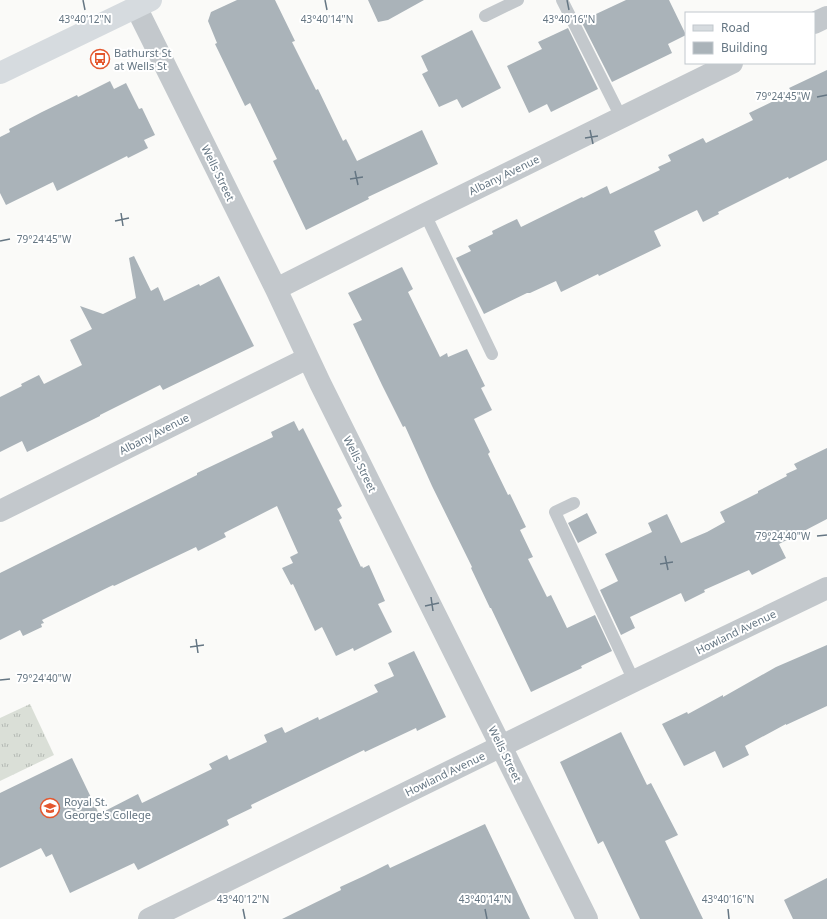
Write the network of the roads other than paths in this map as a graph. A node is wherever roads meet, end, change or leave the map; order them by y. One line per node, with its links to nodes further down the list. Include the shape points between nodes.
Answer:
1 (518, 0): 4 (lane)
2 (562, 0): 9 (lane)
3 (144, 4): 8 (main road); 11 (street, Wells Street)
4 (485, 16)
5 (827, 17): 6 (street)
6 (815, 23)
7 (730, 64): 9 (street, Albany Avenue)
8 (0, 73)
9 (621, 117): 10 (street, Albany Avenue)
10 (424, 214): 11 (street, Albany Avenue); 12 (lane)
11 (276, 289): 13 (street, Wells Street)
12 (492, 354)
13 (308, 358): 15 (street, Albany Avenue); 18 (street, Wells Street)
14 (574, 503): 17 (lane, via 555,512)
15 (0, 511)
16 (827, 588): 17 (street, Howland Avenue)
17 (634, 681): 18 (street, Howland Avenue)
18 (501, 746): 19 (street, Howland Avenue); 20 (street, Wells Street)
19 (149, 919)
20 (587, 919)

